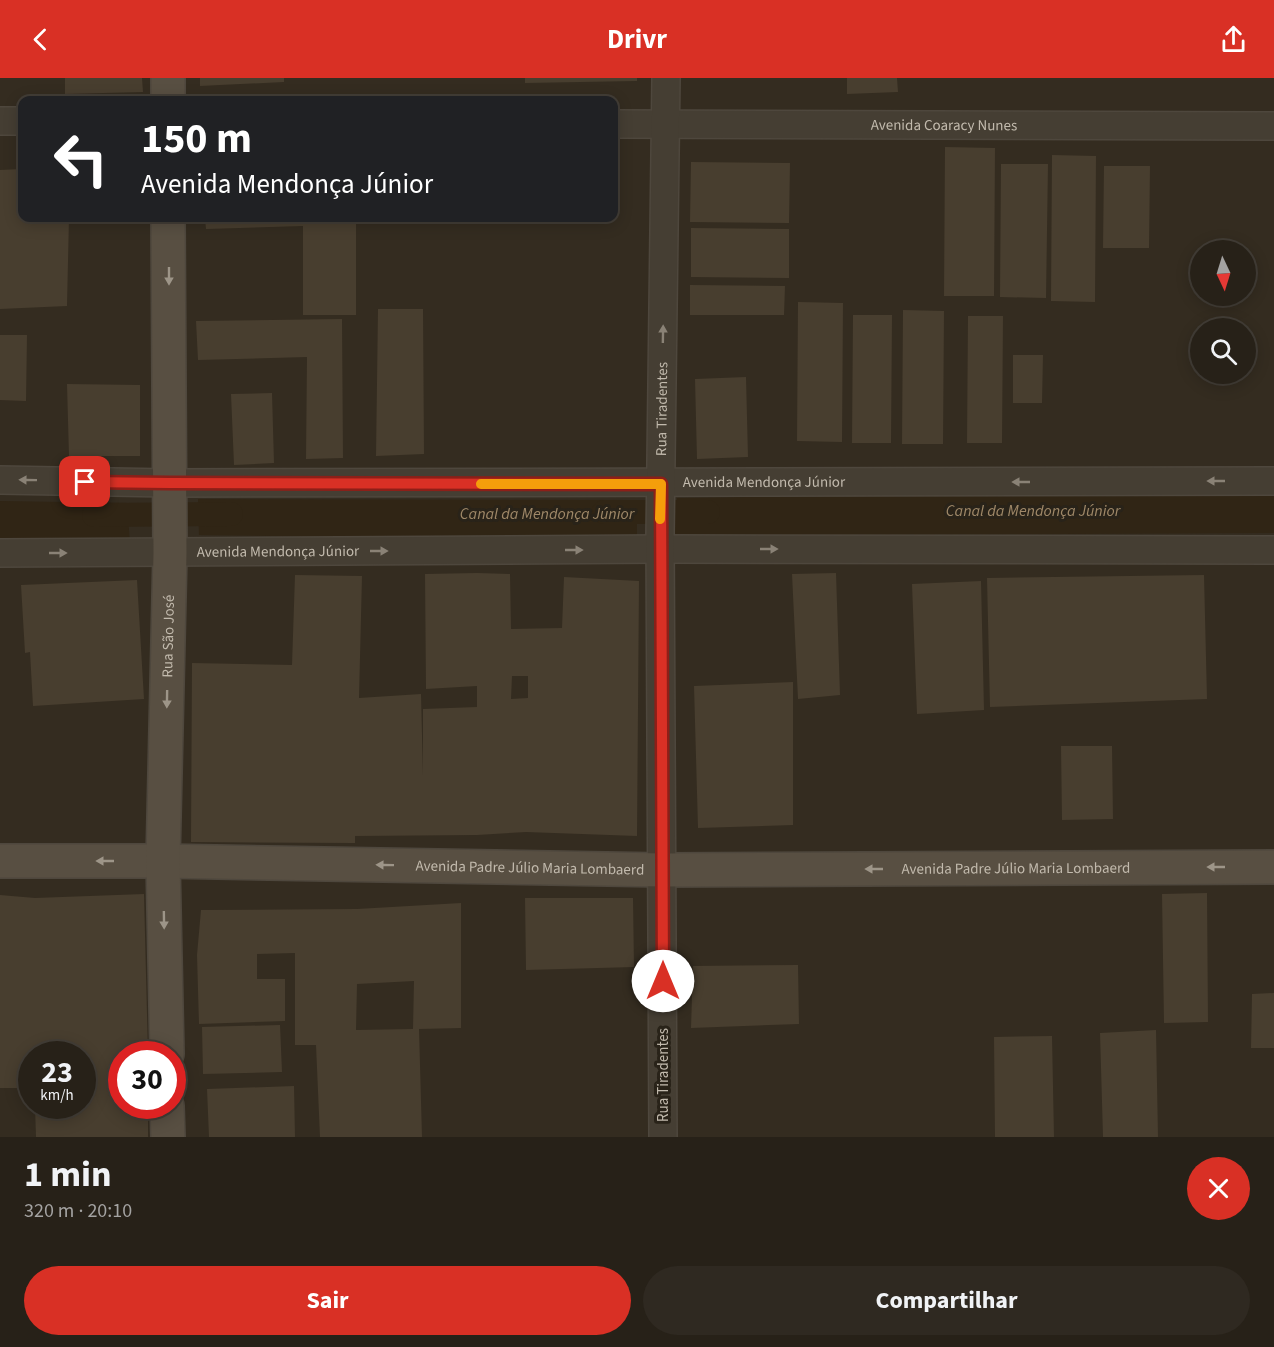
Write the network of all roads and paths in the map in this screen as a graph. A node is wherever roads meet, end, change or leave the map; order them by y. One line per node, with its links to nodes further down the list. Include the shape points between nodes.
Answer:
1 (168, 78): 3 (main road)
2 (666, 78): 7 (street, Rua Tiradentes)
3 (168, 96)
4 (0, 121): 5 (street)
5 (18, 121)
6 (618, 124): 7 (street, Avenida Coaracy Nunes)
7 (665, 124): 8 (street, Avenida Coaracy Nunes); 12 (street, Rua Tiradentes, one-way to 7)
8 (1274, 126)
9 (168, 222): 13 (main road, Rua São José, one-way to 13)
10 (0, 480): 13 (street, Avenida Mendonça Júnior, one-way to 10)
11 (1274, 481): 12 (street, Avenida Mendonça Júnior, one-way to 12)
12 (661, 491): 13 (street, Avenida Mendonça Júnior); 14 (street, Rua Tiradentes)
13 (169, 493): 15 (main road, Rua São José)
14 (660, 543): 15 (street, Avenida Mendonça Júnior, one-way to 14); 16 (street, Avenida Mendonça Júnior, one-way to 16); 21 (street, Rua Tiradentes)
15 (170, 544): 17 (street, Avenida Mendonça Júnior, one-way to 15); 19 (main road, Rua São José, one-way to 19)
16 (1274, 550)
17 (0, 553)
18 (0, 861): 19 (main road, Avenida Padre Júlio Maria Lombaerd, one-way to 18)
19 (163, 861): 21 (main road, Avenida Padre Júlio Maria Lombaerd, one-way to 19); 22 (main road, Rua São José, one-way to 22)
20 (1274, 867): 21 (main road, Avenida Padre Júlio Maria Lombaerd, one-way to 21)
21 (663, 870): 25 (street, Rua Tiradentes)
22 (166, 1041)
23 (167, 1119): 24 (main road)
24 (168, 1137)
25 (663, 1137)

